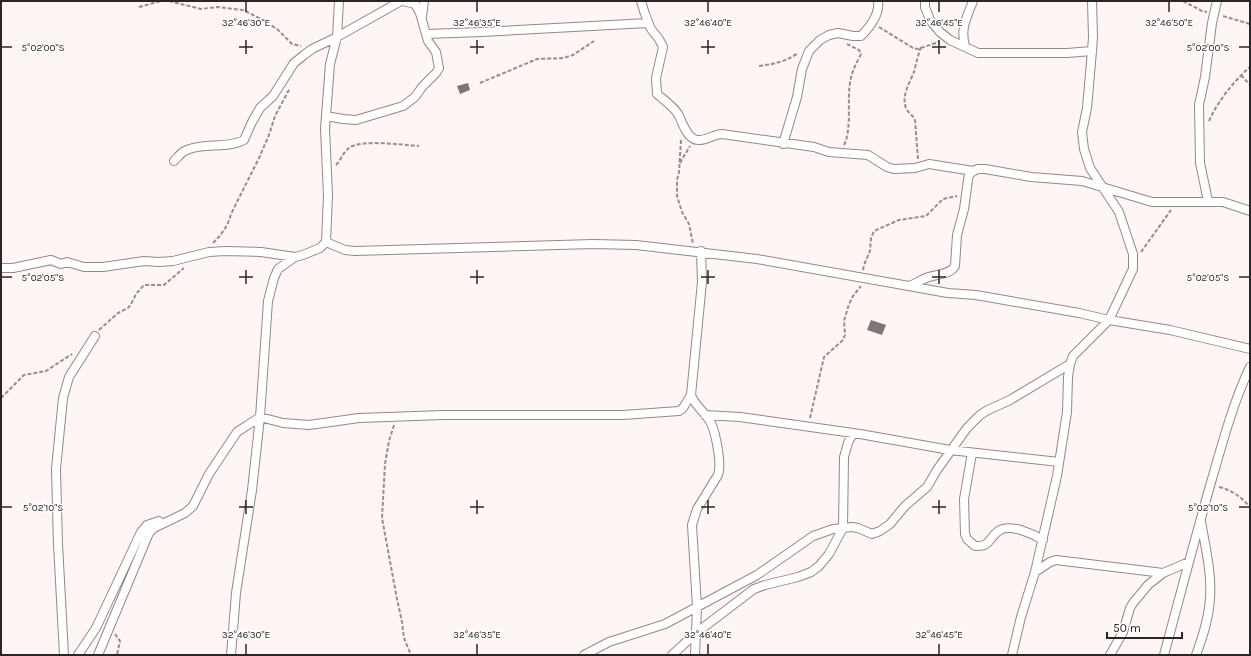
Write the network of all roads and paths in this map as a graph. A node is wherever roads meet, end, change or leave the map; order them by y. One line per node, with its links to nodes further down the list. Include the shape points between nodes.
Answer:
1 (161, 1): 13 (path)
2 (169, 1): 26 (path, via 201,8 243,10 277,29 292,44)
3 (339, 1): 21 (street)
4 (402, 1): 15 (street, via 415,4); 21 (street)
5 (424, 1): 15 (street)
6 (641, 1): 17 (street)
7 (878, 1): 16 (street, via 879,9)
8 (925, 1): 22 (street, via 930,20)
9 (973, 1): 24 (street, via 964,24)
10 (1092, 1): 28 (street)
11 (1183, 1): 14 (path)
12 (1217, 1): 14 (street)
13 (139, 6)
14 (1214, 14): 18 (path); 49 (street, via 1199,105 1200,163)
15 (422, 21): 19 (street)
16 (872, 22): 20 (street, via 861,36 838,33); 25 (path, via 906,45 913,48)
17 (648, 23): 19 (street); 37 (street, via 663,47 657,73 657,92 677,112)
18 (1250, 24)
19 (426, 34): 35 (street, via 436,52 439,68 409,103 356,120)
20 (828, 35): 39 (street, via 814,45 807,57); 41 (path, via 860,52 852,72 846,141)
21 (337, 37): 26 (street); 35 (street, via 330,64)
22 (950, 40): 24 (street); 25 (path)
23 (594, 41): 32 (path, via 573,55 537,59)
24 (965, 46): 28 (street, via 978,53)
25 (921, 47): 44 (path, via 908,83 905,100 906,109 915,120)
26 (312, 49): 42 (street, via 294,63 273,96 260,108 244,140 187,150)
27 (801, 51): 29 (path, via 779,63)
28 (1092, 51): 47 (street, via 1087,108 1082,132 1090,168)
29 (759, 66)
30 (1250, 67): 31 (path)
31 (1241, 75): 34 (path); 36 (path, via 1215,107)
32 (480, 83)
33 (291, 84): 54 (path, via 229,223 220,237)
34 (1250, 85)
35 (326, 116): 46 (street)
36 (1209, 122)
37 (682, 124): 38 (street); 43 (path)
38 (697, 140): 39 (street, via 722,134); 43 (path)
39 (783, 144): 41 (street)
40 (419, 146): 46 (path, via 356,144 346,150)
41 (840, 152): 44 (street, via 868,155 894,170)
42 (174, 161)
43 (680, 165): 53 (path, via 677,196 682,212 690,224)
44 (919, 167): 45 (street, via 929,164)
45 (973, 171): 47 (street, via 984,170 1082,181); 48 (street, via 969,175)
46 (327, 172): 52 (street)
47 (1105, 188): 50 (street, via 1152,202); 56 (street, via 1119,212)
48 (966, 196): 59 (path, via 948,197 926,216 899,220 874,231 864,265); 60 (street, via 957,235 955,266 948,272 927,277)
49 (1208, 201): 50 (street); 51 (street, via 1231,204)
50 (1177, 202): 56 (path)
51 (1250, 211)
52 (326, 242): 53 (street, via 345,250 355,251 636,244); 55 (street, via 320,248)
53 (697, 251): 59 (street); 67 (street, via 702,282)
54 (201, 255): 55 (street, via 225,251 261,252); 58 (street, via 173,261 144,261 102,267 84,267 69,262 62,264 51,260)
55 (294, 257): 71 (street, via 278,269 268,301)
56 (1134, 263): 61 (street)
57 (187, 266): 62 (path, via 164,285 144,285 128,308 118,313)
58 (1, 268)
59 (864, 278): 60 (street); 72 (path, via 849,304 844,321 843,340 824,357)
60 (909, 286): 61 (street, via 1032,304)
61 (1109, 320): 63 (street, via 1170,330); 65 (street, via 1073,356)
62 (95, 336): 89 (street, via 66,385 62,405 56,469)
63 (1250, 349)
64 (74, 353): 68 (path, via 46,371 24,375)
65 (1070, 364): 74 (street, via 980,415); 76 (street)
66 (1250, 367): 77 (street, via 1229,420)
67 (691, 395): 69 (street); 70 (street, via 684,408 676,412 623,415)
68 (1, 398)
69 (705, 415): 72 (street); 86 (street, via 713,429 720,470 697,509 692,525)
70 (397, 416): 71 (street, via 309,425 283,423); 95 (path, via 385,464 382,513 404,638)
71 (260, 417): 79 (street, via 236,432 209,474 193,506); 94 (street, via 236,593)
72 (808, 426): 73 (street)
73 (853, 433): 74 (street); 81 (street, via 844,457)
74 (950, 450): 75 (street); 81 (street, via 927,487 905,506 890,524 874,534 858,528)
75 (972, 453): 76 (street); 82 (street, via 964,500 967,539 975,546 984,546 999,531 1011,528)
76 (1060, 462): 82 (street)
77 (1210, 485): 78 (path, via 1240,496); 80 (street)
78 (1250, 507)
79 (178, 516): 87 (street, via 149,533); 90 (street, via 147,525 141,532 96,628)
80 (1201, 518): 83 (street); 102 (street, via 1209,569 1210,597 1207,620)
81 (843, 528): 86 (street, via 813,536 758,575); 88 (street, via 829,554 816,569 754,590)
82 (1043, 540): 84 (street)
83 (1189, 562): 85 (street); 101 (street)
84 (1035, 572): 85 (street, via 1056,560); 99 (street)
85 (1163, 573): 100 (street, via 1148,585 1133,603 1123,632)
86 (697, 607): 88 (street); 96 (street, via 665,624 608,642)
87 (109, 630): 91 (street); 92 (street); 93 (path, via 120,640)
88 (696, 633): 97 (street); 98 (street)
89 (64, 655)
90 (78, 655)
91 (95, 655)
92 (98, 655)
93 (117, 655)
94 (231, 655)
95 (411, 655)
96 (584, 655)
97 (672, 655)
98 (695, 655)
99 (1012, 655)
100 (1110, 655)
101 (1164, 655)
102 (1196, 655)

